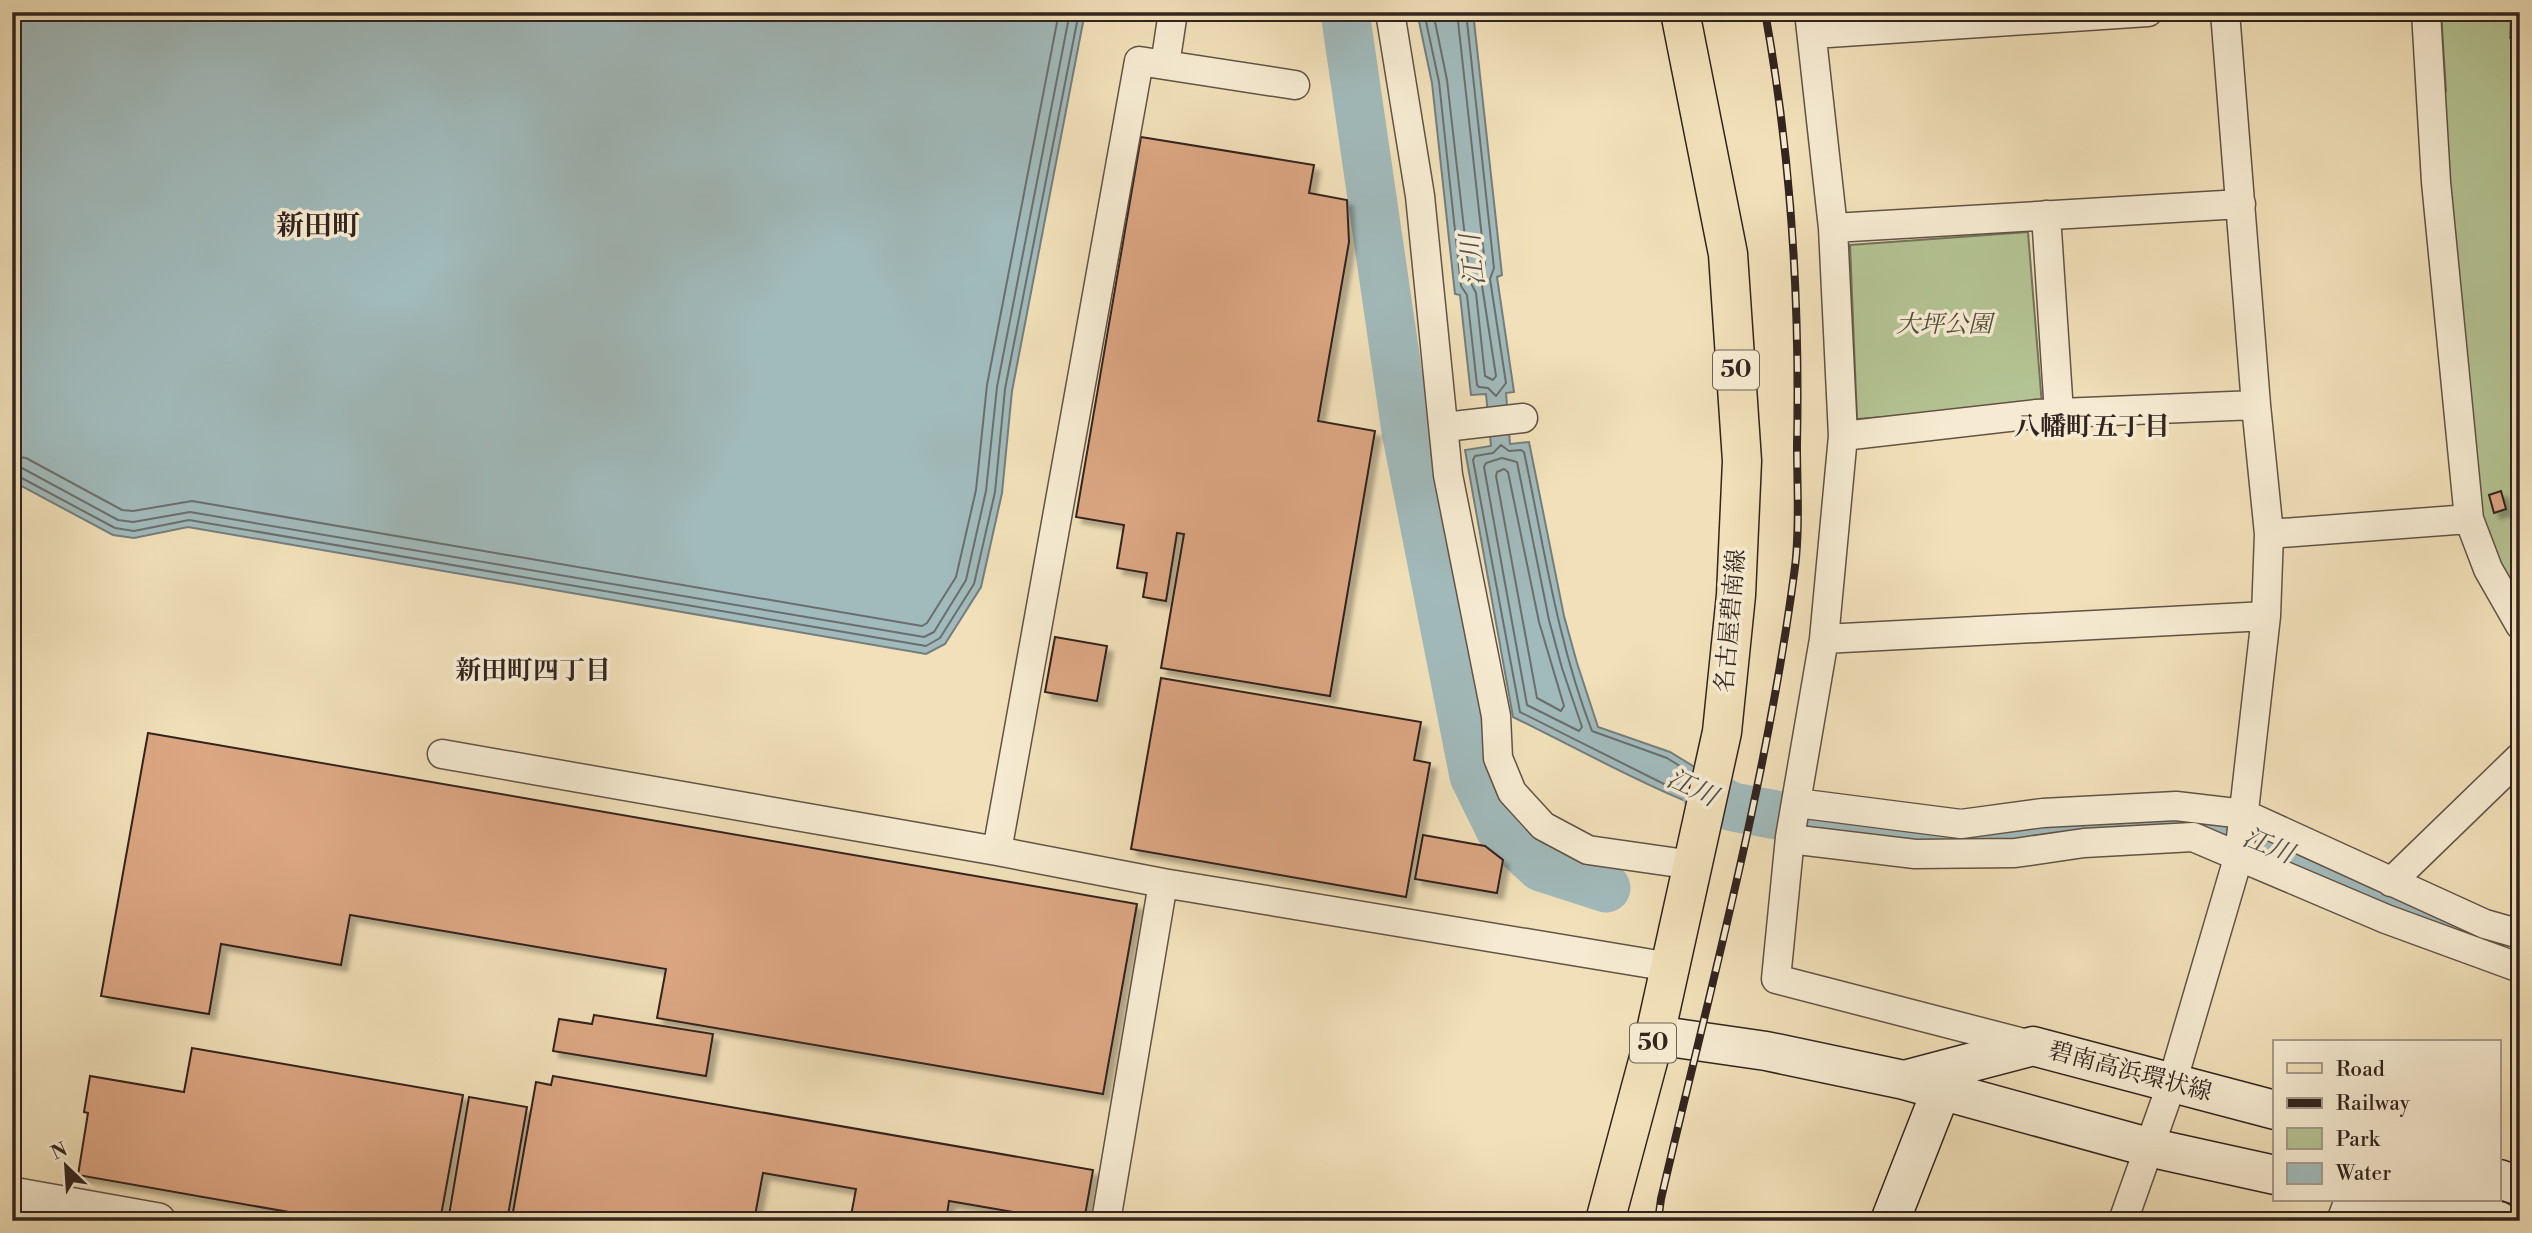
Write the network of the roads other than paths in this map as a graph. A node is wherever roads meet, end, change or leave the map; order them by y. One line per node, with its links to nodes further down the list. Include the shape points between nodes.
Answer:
1 (1173, 12): 8 (street)
2 (1390, 12): 16 (street, via 1420,196)
3 (1680, 12): 30 (main road, 名古屋碧南線 / 50, via 1728,254 1742,461 1736,595 1722,732)
4 (2148, 12): 7 (street)
5 (2225, 12): 10 (street)
6 (2426, 12): 18 (street, via 2436,182)
7 (1811, 23): 12 (street)
8 (1165, 65): 9 (street); 28 (street, via 1139,61)
9 (1295, 85)
10 (2241, 204): 11 (street); 13 (street)
11 (2046, 215): 12 (street); 14 (street)
12 (1832, 228): 17 (street)
13 (2256, 405): 14 (street); 19 (street)
14 (2059, 413): 17 (street)
15 (1523, 418): 16 (street)
16 (1446, 426): 30 (street, via 1448,475 1496,716 1498,758 1512,792 1543,826 1588,850)
17 (1843, 436): 22 (street)
18 (2469, 519): 19 (street); 21 (street, via 2488,569)
19 (2269, 534): 20 (street)
20 (2266, 616): 22 (street); 26 (street)
21 (2520, 625)
22 (1824, 639): 25 (street)
23 (442, 754): 28 (street)
24 (2520, 757): 31 (street)
25 (1796, 804): 26 (street, via 1961,824 2043,813 2176,806); 27 (street)
26 (2244, 815): 29 (street); 31 (street)
27 (1790, 838): 29 (street, via 1928,854 2015,853 2193,837); 37 (street, via 1776,979)
28 (997, 851): 32 (street)
29 (2239, 856): 35 (street, via 2386,919); 39 (street)
30 (1693, 864): 34 (main road, 名古屋碧南線 / 50)
31 (2391, 882): 33 (street, via 2484,924)
32 (1163, 883): 34 (street); 50 (street)
33 (2520, 934)
34 (1670, 967): 36 (main road, 名古屋碧南線 / 50)
35 (2520, 968)
36 (1655, 1035): 38 (main road, 碧南高浜環状線, via 1766,1051); 51 (main road, 名古屋碧南線 / 50)
37 (2033, 1046): 38 (main road, 碧南高浜環状線); 39 (main road, 碧南高浜環状線)
38 (1904, 1080): 40 (main road, 碧南高浜環状線)
39 (2172, 1083): 41 (main road, 碧南高浜環状線); 42 (street)
40 (1941, 1091): 42 (main road, 碧南高浜環状線); 52 (main road)
41 (2273, 1110)
42 (2148, 1147): 43 (main road, 碧南高浜環状線); 53 (street)
43 (2273, 1175)
44 (2500, 1179): 45 (main road)
45 (2520, 1186)
46 (12, 1195): 49 (street)
47 (2348, 1202): 54 (street)
48 (2385, 1202): 55 (main road)
49 (159, 1221)
50 (1106, 1221)
51 (1605, 1221)
52 (1890, 1221)
53 (2123, 1221)
54 (2341, 1221)
55 (2498, 1221)

